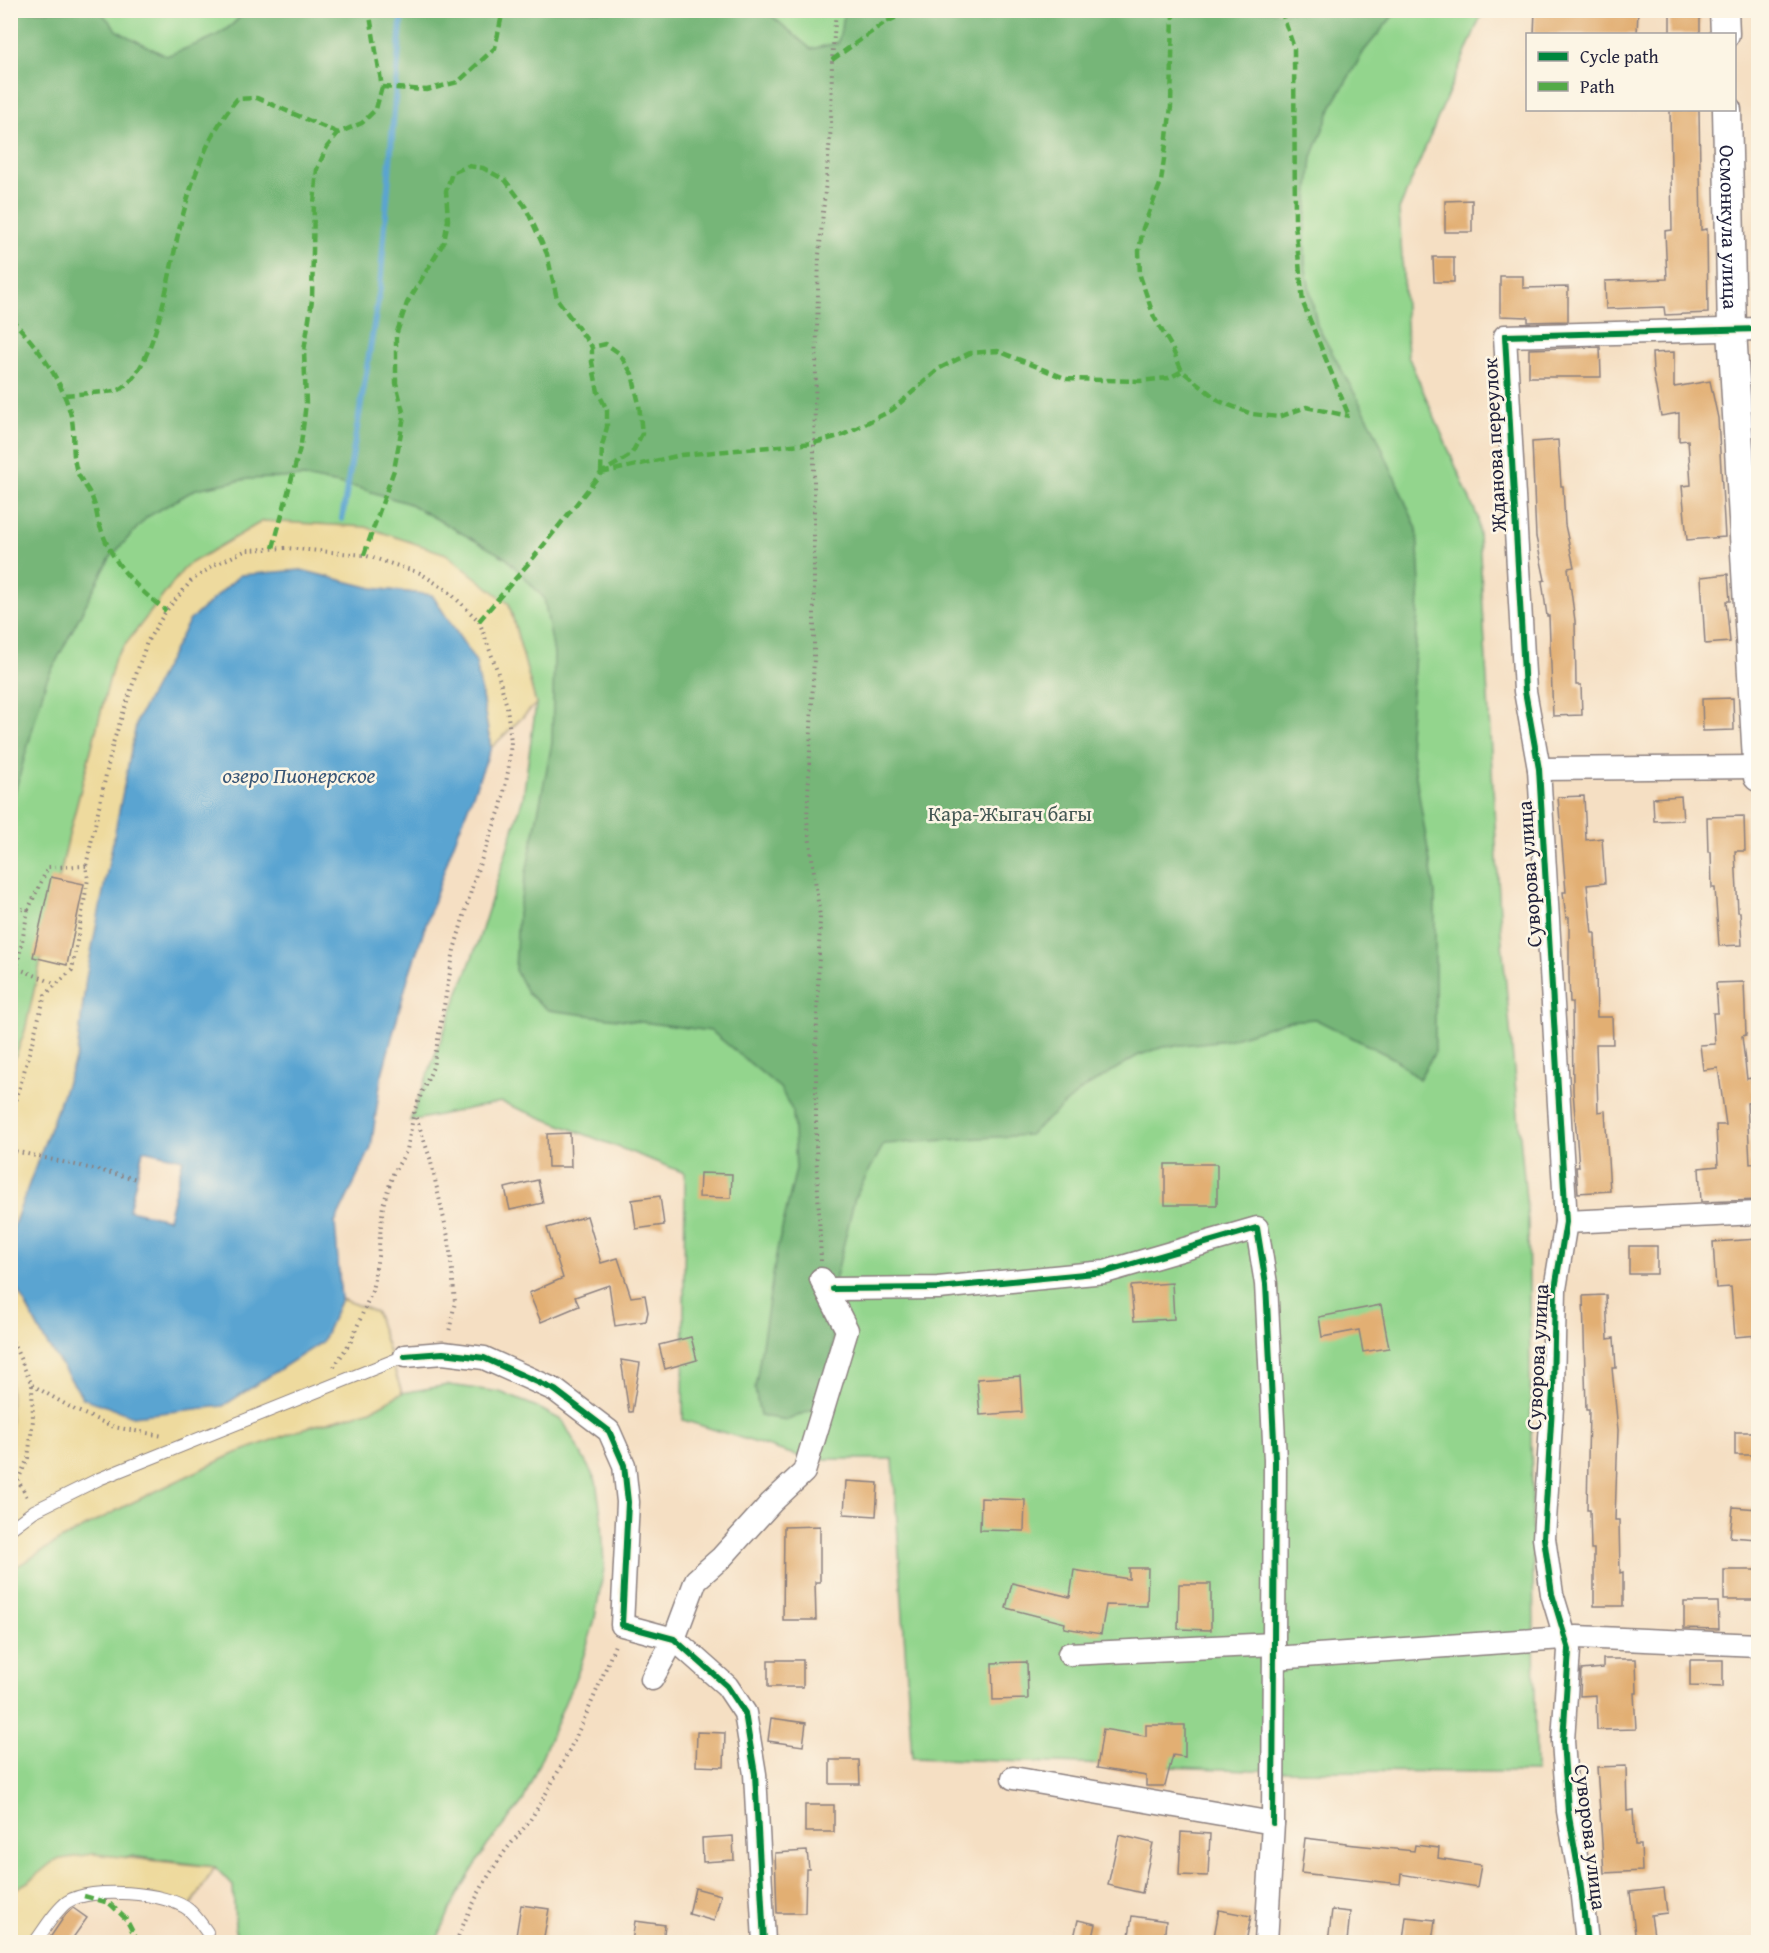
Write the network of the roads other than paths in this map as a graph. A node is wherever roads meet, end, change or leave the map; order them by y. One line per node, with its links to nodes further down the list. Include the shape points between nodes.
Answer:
1 (1724, 10): 2 (street)
2 (1725, 33)
3 (1726, 111): 4 (street, Осмонкула улица)
4 (1745, 329): 5 (street, Осмонкула улица); 6 (street, Жданова переулок, via 1504,336 1525,691)
5 (1758, 767): 6 (street); 7 (street, Осмонкула улица)
6 (1539, 769): 9 (street, Суворова улица)
7 (1758, 777)
8 (1758, 1213): 9 (street)
9 (1566, 1222): 12 (street, Суворова улица, via 1555,1289 1544,1538 1552,1594)
10 (405, 1356): 11 (lane, via 99,1479 34,1511); 13 (street, via 443,1353 484,1358 555,1390 609,1431 624,1465 628,1502 622,1625)
11 (10, 1529)
12 (1566, 1638): 14 (street); 15 (street); 24 (street, Суворова улица, via 1569,1650 1563,1741 1568,1811)
13 (674, 1639): 15 (street, via 696,1580 804,1472 847,1330 827,1284 939,1288 1105,1272 1257,1228 1266,1284 1275,1460); 17 (street); 22 (street, via 727,1686 745,1713 755,1774)
14 (1758, 1645)
15 (1274, 1651): 16 (street); 19 (street)
16 (1069, 1654)
17 (652, 1679)
18 (1013, 1778): 19 (street)
19 (1274, 1822): 23 (street)
20 (207, 1932): 21 (lane, via 189,1910 153,1896 120,1892 68,1901)
21 (35, 1942)
22 (764, 1942)
23 (1266, 1942)
24 (1587, 1942)

